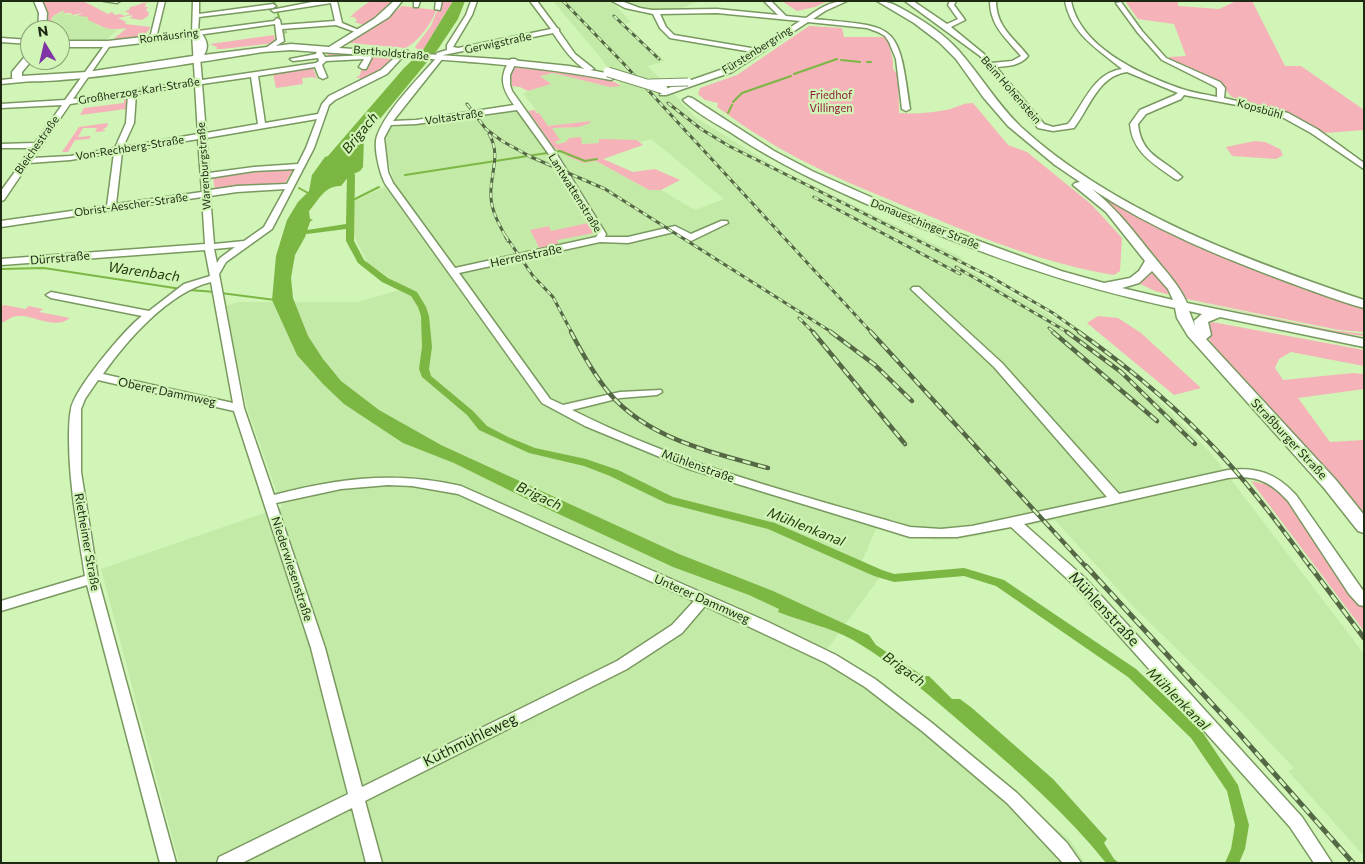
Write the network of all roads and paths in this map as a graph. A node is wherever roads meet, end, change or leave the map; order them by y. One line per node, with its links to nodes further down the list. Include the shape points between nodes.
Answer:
1 (38, 1): 28 (main road)
2 (118, 1): 18 (street)
3 (162, 1): 35 (street)
4 (196, 1): 24 (street, Warenburgstraße)
5 (237, 1): 22 (street)
6 (332, 1): 19 (street); 29 (street)
7 (398, 1): 33 (main road, via 373,23)
8 (474, 1): 43 (street, via 450,45 450,49)
9 (533, 1): 32 (street)
10 (615, 1): 23 (street, via 635,9)
11 (767, 1): 25 (street)
12 (844, 1): 27 (street, Fürstenbergring)
13 (881, 1): 85 (main road, via 937,35)
14 (908, 1): 30 (street, Beim Hohenstein)
15 (953, 1): 30 (street, via 951,5 962,20)
16 (993, 1): 52 (street, via 993,15 998,26 1025,56 1022,60)
17 (1068, 1): 57 (street, via 1072,21)
18 (108, 2)
19 (302, 3): 21 (street); 26 (street)
20 (1119, 3): 76 (street, via 1164,59 1217,84 1222,88)
21 (273, 6): 22 (street); 31 (street)
22 (238, 10): 24 (street)
23 (656, 12): 25 (street, via 716,11); 44 (street, via 663,28 672,37)
24 (195, 16): 34 (street, Warenburgstraße)
25 (782, 18): 27 (street)
26 (305, 19): 29 (street, Romäusring, via 311,26); 31 (street, Romäusring)
27 (807, 19): 44 (street, Fürstenbergring); 81 (street, via 865,26 888,35 896,46)
28 (42, 20)
29 (338, 23): 33 (street)
30 (946, 26): 52 (street, Beim Hohenstein)
31 (281, 27): 34 (street, Romäusring, via 211,30); 40 (street)
32 (557, 30): 43 (street, Gerwigstraße); 51 (street)
33 (355, 31): 46 (main road)
34 (195, 34): 35 (main road, Romäusring); 42 (main road); 49 (street, Warenburgstraße)
35 (153, 38): 39 (main road, Romäusring)
36 (1, 40): 37 (street)
37 (20, 41)
38 (70, 44): 39 (main road, Romäusring)
39 (108, 44): 59 (street, Bleichestraße)
40 (279, 44): 41 (street); 45 (main road, Bertholdstraße); 46 (main road, Bertholdstraße)
41 (269, 48): 45 (main road, Bertholdstraße); 46 (main road, Bertholdstraße)
42 (208, 49): 45 (main road, Bertholdstraße); 49 (main road)
43 (460, 50): 48 (street, Gerwigstraße)
44 (758, 51): 67 (street, Fürstenbergring, via 729,70)
45 (222, 53): 49 (main road, Bertholdstraße)
46 (326, 53): 47 (main road, Bertholdstraße); 53 (street, via 369,56); 55 (street, Großherzog-Karl-Straße); 55 (street, via 291,54); 62 (street)
47 (408, 53): 48 (main road, Bertholdstraße); 82 (street, via 384,72 332,98)
48 (438, 55): 50 (main road, Bertholdstraße); 83 (street, Mühlenstraße)
49 (198, 58): 59 (main road, Bertholdstraße); 65 (street, Warenburgstraße)
50 (512, 62): 51 (main road, Bertholdstraße); 80 (street, Lantwattenstraße, via 506,72 506,85)
51 (568, 64): 60 (main road, Bertholdstraße); 60 (main road, Bertholdstraße)
52 (991, 65): 57 (street, Beim Hohenstein, via 1033,118 1041,126 1053,129 1071,126 1094,89 1105,79)
53 (363, 67)
54 (20, 68): 56 (main road)
55 (296, 68): 58 (street, Großherzog-Karl-Straße)
56 (17, 72): 63 (main road, via 17,78); 64 (street)
57 (1126, 73): 70 (street); 73 (street, Kopsbühl)
58 (254, 74): 65 (street, Großherzog-Karl-Straße); 84 (street)
59 (87, 75): 63 (main road, Bertholdstraße); 78 (street, Bleichestraße)
60 (609, 75): 66 (main road, Bertholdstraße, bridge); 69 (main road, Bertholdstraße, bridge)
61 (175, 76): 68 (street)
62 (323, 77)
63 (29, 79): 64 (street)
64 (5, 81): 71 (street)
65 (199, 82): 68 (street, Großherzog-Karl-Straße); 86 (street, Warenburgstraße)
66 (644, 82): 67 (street, bridge); 69 (main road, Bertholdstraße, bridge)
67 (688, 84): 69 (street, bridge); 69 (street); 77 (street, via 684,91)
68 (176, 86): 72 (street, Großherzog-Karl-Straße)
69 (662, 91)
70 (1156, 91)
71 (1, 92)
72 (132, 92): 78 (street, Großherzog-Karl-Straße); 89 (street, via 130,123)
73 (1182, 92): 75 (street); 76 (street, Kopsbühl)
74 (1164, 95): 75 (street)
75 (1172, 99): 94 (street, via 1143,112 1134,124 1134,132 1141,150)
76 (1220, 99): 92 (street, Kopsbühl, via 1298,121)
77 (688, 100): 108 (main road, Donaueschinger Straße, via 810,174 884,208 1057,274)
78 (70, 102): 79 (street, Großherzog-Karl-Straße); 87 (street, Bleichestraße)
79 (1, 106)
80 (519, 107): 83 (street, Voltastraße); 101 (street, Lantwattenstraße, via 602,234)
81 (906, 109)
82 (322, 116): 84 (street, Von-Rechberg-Straße); 91 (street)
83 (388, 123): 106 (street, Mühlenstraße, via 379,144 384,172)
84 (262, 126): 86 (street, Von-Rechberg-Straße)
85 (1023, 134): 104 (main road, via 1038,152 1110,210); 113 (main road, via 1086,180 1166,225 1253,264)
86 (202, 136): 89 (street, Von-Rechberg-Straße); 93 (street, Warenburgstraße)
87 (37, 145): 88 (street); 90 (street, Bleichestraße)
88 (1, 146)
89 (118, 150): 90 (street, Von-Rechberg-Straße); 98 (street)
90 (25, 161): 97 (street, Bleichestraße)
91 (301, 166): 93 (street); 95 (street)
92 (1364, 167)
93 (204, 176): 96 (street, Warenburgstraße)
94 (1178, 177)
95 (290, 186): 96 (street, Obrist-Aescher-Straße); 102 (street, via 268,229)
96 (206, 194): 98 (street, Obrist-Aescher-Straße); 103 (street, Warenburgstraße)
97 (1, 197)
98 (111, 209): 100 (street, Obrist-Aescher-Straße)
99 (724, 223): 101 (street, Lantwattenstraße, via 691,238 675,229 634,238)
100 (1, 224)
101 (600, 239): 106 (street, Herrenstraße)
102 (249, 243): 103 (street, Dürrstraße); 107 (street, via 223,260)
103 (209, 246): 105 (street, Dürrstraße); 107 (street, Warenburgstraße)
104 (1151, 261): 108 (main road, via 1147,272 1138,280); 112 (main road, via 1174,288)
105 (1, 262)
106 (452, 272): 125 (street, Mühlenstraße, via 539,394)
107 (216, 283): 115 (street, Rietheimer Straße, via 187,286); 124 (street, Niederwiesenstraße)
108 (1101, 287): 111 (main road, Donaueschinger Straße)
109 (916, 289): 126 (street, via 998,365)
110 (51, 295): 115 (street)
111 (1141, 297): 112 (main road, Donaueschinger Straße); 116 (main road, Straßburger Straße)
112 (1181, 304): 114 (main road, Donaueschinger Straße); 116 (main road, Straßburger Straße); 118 (main road, Straßburger Straße)
113 (1364, 304)
114 (1220, 313): 117 (main road, Donaueschinger Straße); 118 (main road, via 1205,316 1201,321)
115 (149, 314): 122 (street, Rietheimer Straße)
116 (1184, 318): 121 (main road, Straßburger Straße)
117 (1303, 330): 119 (main road); 120 (main road)
118 (1204, 335): 121 (main road, Straßburger Straße)
119 (1364, 338)
120 (1364, 343)
121 (1211, 354): 129 (main road, Straßburger Straße, via 1330,484)
122 (95, 376): 124 (street, Oberer Dammweg); 130 (street, Rietheimer Straße, via 80,398 74,429 75,472)
123 (657, 392): 125 (street, via 620,395)
124 (239, 408): 127 (street, Niederwiesenstraße)
125 (561, 409): 128 (street, Mühlenstraße, via 725,477 910,532 944,535)
126 (1116, 499): 128 (street, Mühlenstraße); 132 (street, Mühlenstraße, via 1237,473 1251,472 1267,477 1292,498)
127 (270, 502): 131 (street, Unterer Dammweg, via 298,493 368,480 438,484 461,490); 134 (street, Niederwiesenstraße, via 306,610)
128 (1012, 521): 139 (street, Mühlenstraße, via 1100,603 1296,822)
129 (1364, 527)
130 (92, 579): 133 (street); 135 (street, Rietheimer Straße)
131 (702, 600): 134 (street, Kuthmühleweg, via 694,614 674,631 622,664); 138 (street, Unterer Dammweg, via 831,659 870,683 1012,798)
132 (1364, 601)
133 (1, 606)
134 (358, 796): 136 (street, Kuthmühleweg); 137 (street, Niederwiesenstraße)
135 (168, 863)
136 (225, 863)
137 (374, 863)
138 (1073, 863)
139 (1324, 863)

